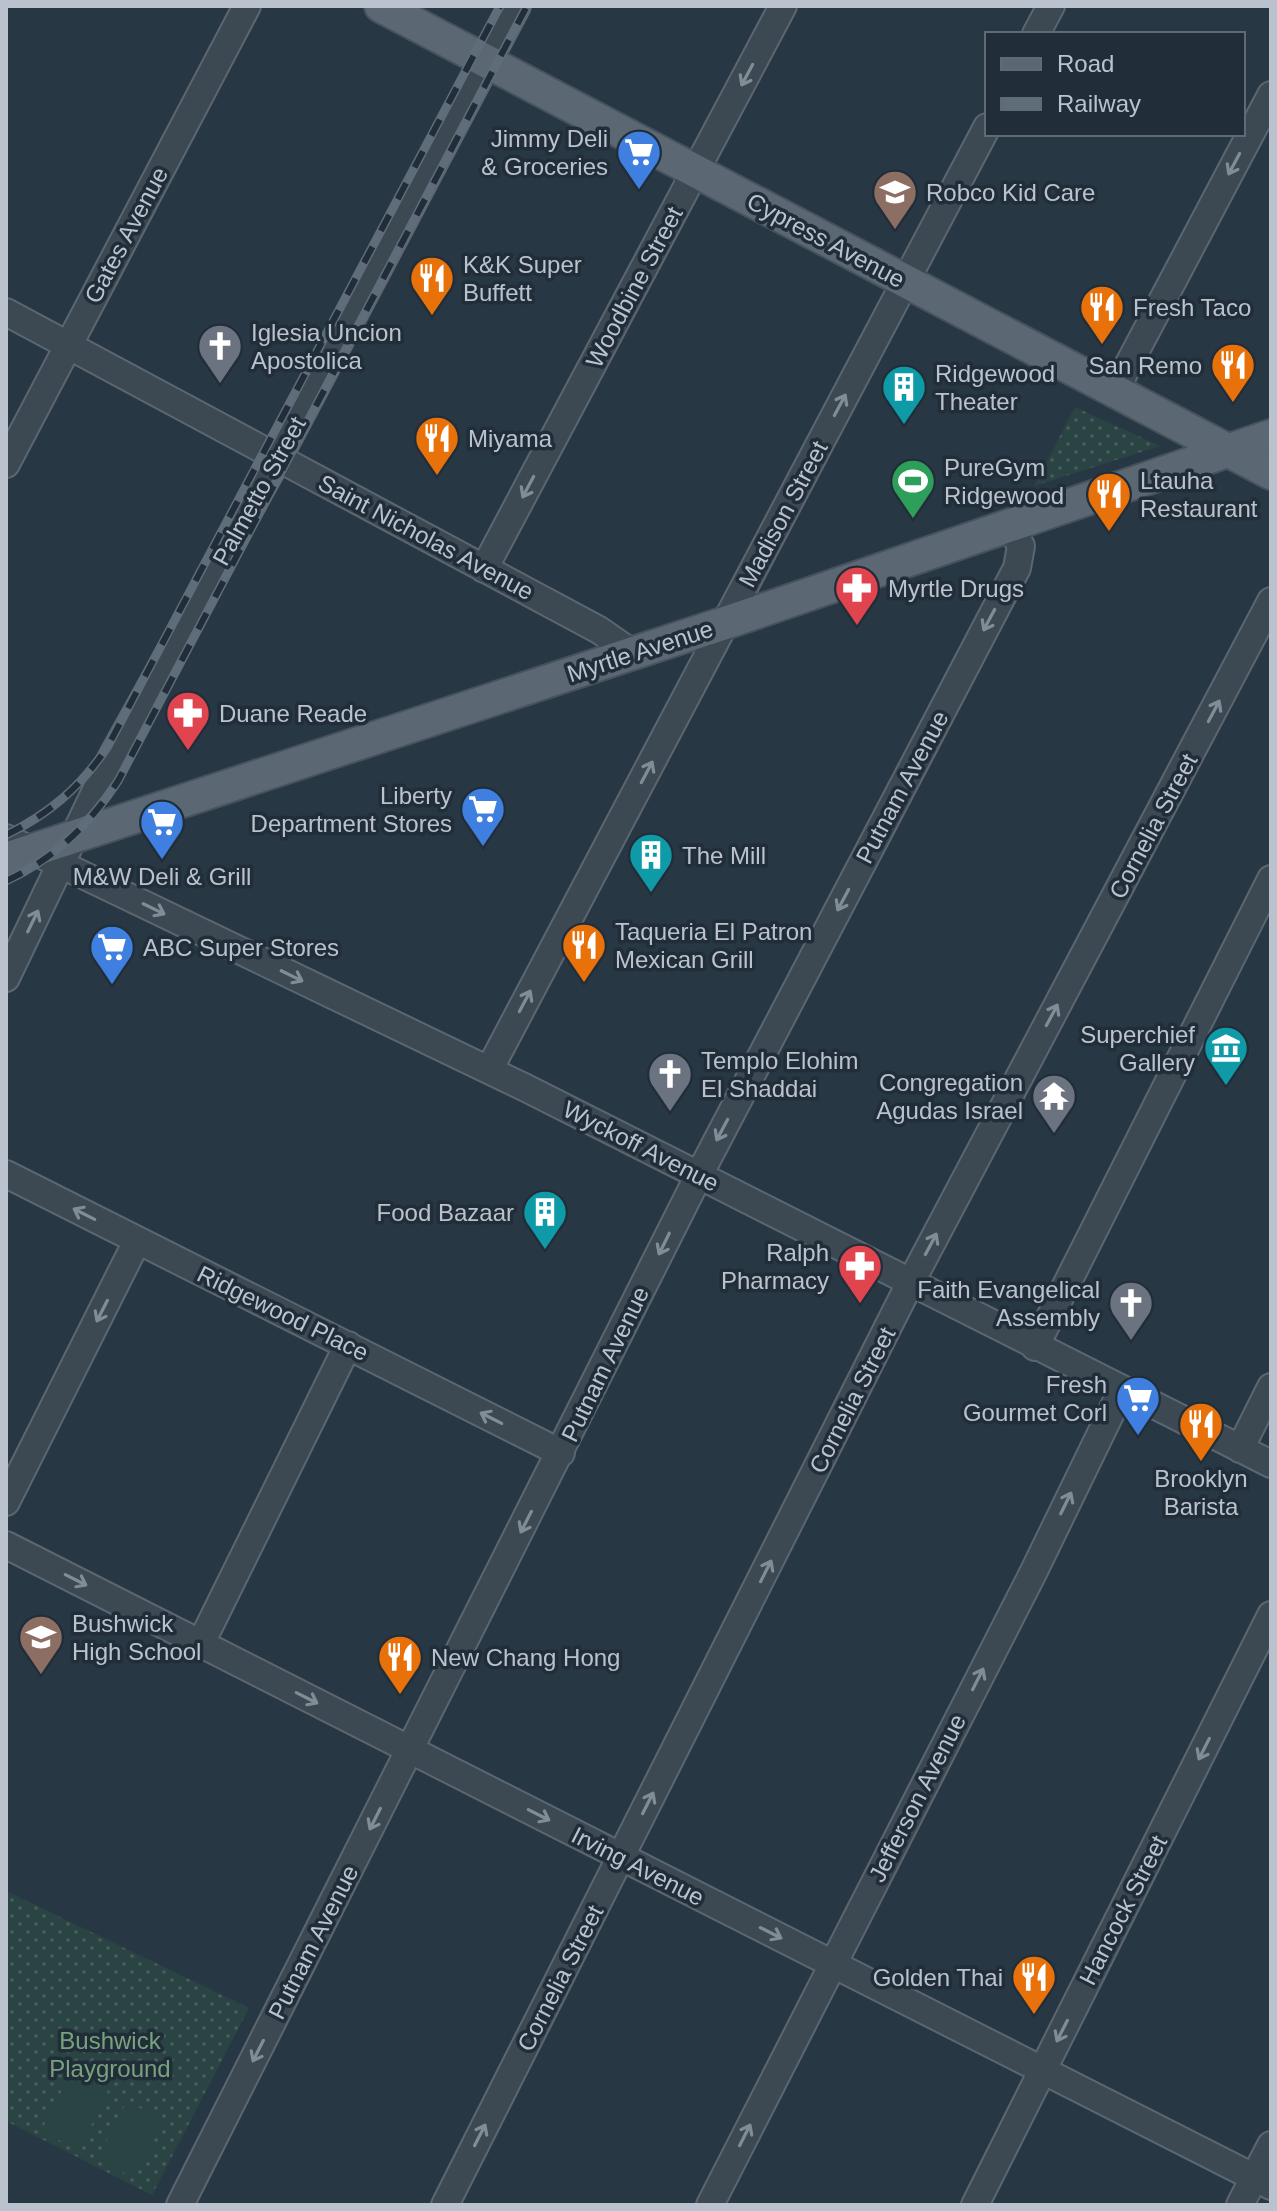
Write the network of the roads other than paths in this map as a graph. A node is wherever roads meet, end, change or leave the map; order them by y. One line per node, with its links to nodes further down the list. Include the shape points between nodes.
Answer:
1 (247, 6): 13 (street, Gates Avenue)
2 (381, 6): 7 (main road, Cypress Avenue)
3 (517, 6): 7 (street, Palmetto Street)
4 (783, 6): 10 (street, Woodbine Street, one-way to 10)
5 (1051, 6): 6 (street)
6 (1037, 32)
7 (487, 62): 10 (main road, Cypress Avenue); 17 (street, Palmetto Street)
8 (1271, 95): 14 (street, one-way to 14)
9 (985, 131): 11 (street, Madison Street)
10 (696, 171): 11 (main road, Cypress Avenue); 21 (street, Woodbine Street, one-way to 21)
11 (905, 281): 14 (main road, Cypress Avenue); 23 (street, Madison Street, one-way to 11)
12 (6, 312): 13 (street, Saint Nicholas Avenue)
13 (67, 347): 17 (street, Saint Nicholas Avenue); 18 (street, Gates Avenue)
14 (1114, 392): 16 (main road, Cypress Avenue)
15 (1271, 436): 16 (main road, Myrtle Avenue)
16 (1227, 451): 19 (main road, Cypress Avenue); 20 (main road, Myrtle Avenue)
17 (278, 458): 21 (street, Saint Nicholas Avenue); 25 (street, Palmetto Street, via 113,755)
18 (6, 464)
19 (1271, 473)
20 (1009, 524): 23 (main road, Myrtle Avenue); 30 (street, Putnam Avenue, one-way to 30, via 1021,546 1017,568)
21 (484, 569): 24 (street, Saint Nicholas Avenue)
22 (1271, 601): 32 (street, Cornelia Street, one-way to 22)
23 (725, 623): 24 (main road, Myrtle Avenue); 28 (street, Madison Street, one-way to 23)
24 (632, 653): 25 (main road, Myrtle Avenue)
25 (36, 850): 27 (street, Palmetto Street, one-way to 25); 28 (street, Wyckoff Avenue, one-way to 28)
26 (1271, 879): 34 (street)
27 (6, 978)
28 (489, 1070): 30 (street, Wyckoff Avenue)
29 (6, 1174): 31 (street, Ridgewood Place, one-way to 29)
30 (699, 1175): 32 (street, Wyckoff Avenue); 38 (street, Putnam Avenue, one-way to 38)
31 (137, 1241): 33 (street, Ridgewood Place); 40 (street, one-way to 40)
32 (911, 1281): 34 (street, Wyckoff Avenue); 45 (street, Cornelia Street, one-way to 32)
33 (348, 1345): 38 (street, Ridgewood Place, one-way to 33); 43 (street)
34 (1035, 1347): 36 (street, Wyckoff Avenue)
35 (1271, 1387): 37 (street)
36 (1122, 1390): 37 (street, Wyckoff Avenue); 46 (street, Jefferson Avenue, one-way to 36)
37 (1240, 1449): 39 (street, Wyckoff Avenue)
38 (561, 1453): 44 (street, Putnam Avenue, one-way to 44)
39 (1271, 1464)
40 (6, 1502)
41 (6, 1545): 43 (street, Irving Avenue, one-way to 43)
42 (1271, 1615): 47 (street, Hancock Street, one-way to 47)
43 (201, 1643): 44 (street, Irving Avenue, one-way to 44)
44 (410, 1750): 45 (street, Irving Avenue, one-way to 45); 50 (street, Putnam Avenue, one-way to 50)
45 (621, 1856): 46 (street, Irving Avenue, one-way to 46); 51 (street, Cornelia Street, one-way to 45)
46 (832, 1964): 47 (street, Irving Avenue); 52 (street, Jefferson Avenue, one-way to 46)
47 (1043, 2071): 49 (street, Irving Avenue); 53 (street, Hancock Street)
48 (1271, 2145): 49 (street)
49 (1262, 2182): 54 (street)
50 (180, 2205)
51 (445, 2205)
52 (710, 2205)
53 (975, 2205)
54 (1240, 2205)

